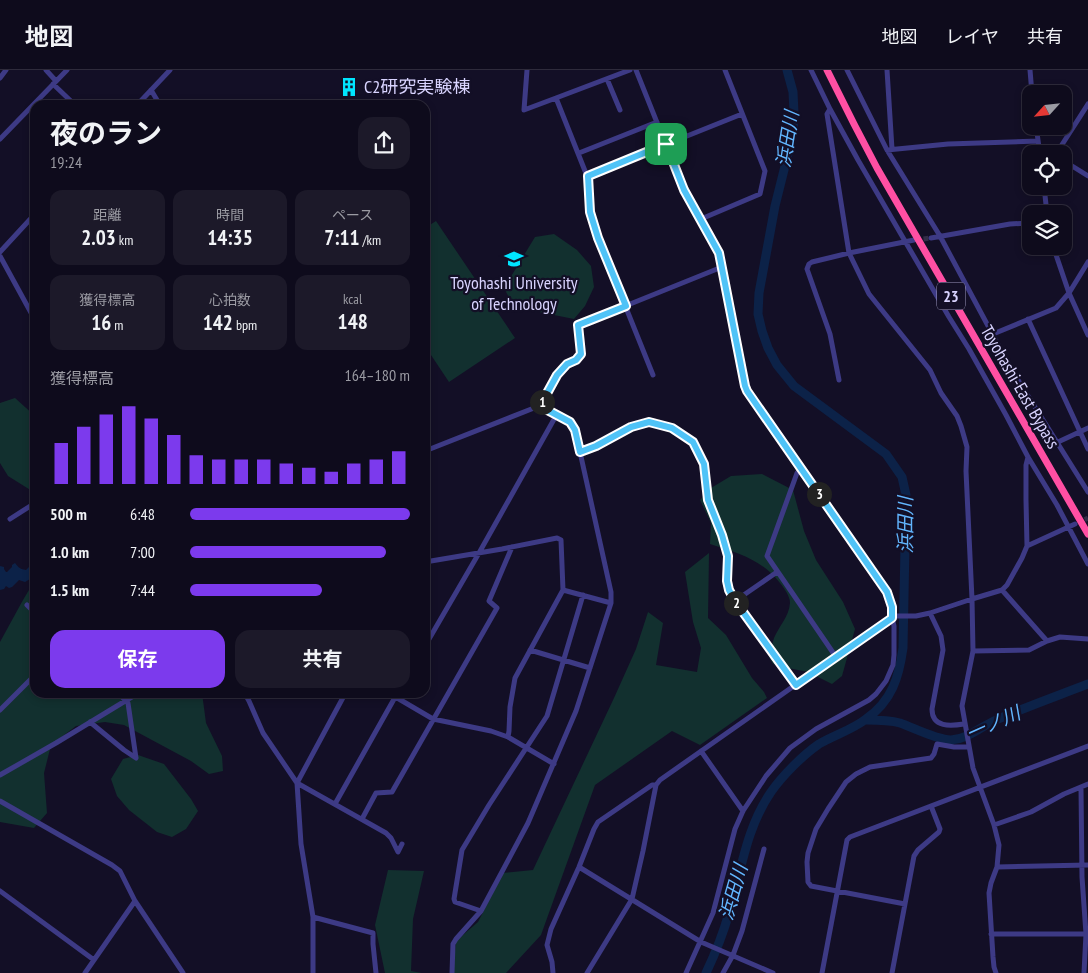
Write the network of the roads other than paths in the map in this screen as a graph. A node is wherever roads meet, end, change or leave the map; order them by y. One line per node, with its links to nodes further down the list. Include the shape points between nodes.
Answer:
1 (6, 70): 14 (street)
2 (46, 70): 16 (street)
3 (67, 70): 16 (street)
4 (170, 70): 18 (street)
5 (528, 70): 19 (street, via 524,110)
6 (630, 70): 15 (street)
7 (636, 70): 29 (street)
8 (725, 70): 28 (street)
9 (811, 70): 26 (street)
10 (827, 70): 75 (highway, Toyohashi-East Bypass / 23, via 877,168)
11 (847, 70): 36 (street)
12 (887, 70): 36 (street)
13 (1030, 70): 17 (street)
14 (0, 78)
15 (607, 79): 19 (street); 27 (street)
16 (55, 83): 20 (street); 21 (street)
17 (1031, 85)
18 (151, 90): 22 (street); 23 (street)
19 (556, 98): 37 (street)
20 (38, 100)
21 (70, 100)
22 (142, 100)
23 (157, 100)
24 (1088, 104): 35 (street)
25 (30, 108): 31 (street)
26 (830, 109): 47 (street); 49 (street, via 827,114)
27 (620, 110)
28 (742, 114): 33 (street); 42 (street, via 765,171 760,194)
29 (657, 122): 33 (street); 37 (street)
30 (1037, 135): 32 (street)
31 (0, 139)
32 (1038, 141): 34 (street); 36 (street)
33 (666, 144): 39 (street); 42 (street, via 684,190)
34 (1039, 145)
35 (1062, 145)
36 (889, 149): 44 (street)
37 (579, 153): 39 (street)
38 (1072, 166): 40 (street)
39 (588, 176): 55 (street, via 590,212)
40 (1088, 176)
41 (30, 219): 48 (street)
42 (701, 219): 53 (street, via 719,253)
43 (1022, 223): 44 (street)
44 (940, 236): 45 (street); 58 (street)
45 (931, 238)
46 (914, 240): 47 (street)
47 (905, 242): 49 (street); 70 (street)
48 (0, 252)
49 (849, 252): 61 (street, via 812,262 807,269 830,334); 87 (street, via 869,294 930,370 961,426 967,447)
50 (1056, 255): 54 (street)
51 (0, 256): 56 (street)
52 (1088, 262): 54 (street)
53 (722, 267): 55 (street); 71 (street, via 745,386)
54 (1069, 293): 57 (street, via 1056,308); 59 (street)
55 (626, 306): 60 (street); 62 (street, via 578,325 581,354 557,375)
56 (30, 311)
57 (1028, 319): 58 (street); 65 (street)
58 (993, 334): 66 (street)
59 (1088, 335)
60 (653, 375)
61 (839, 380)
62 (540, 406): 63 (street); 67 (street)
63 (557, 414): 69 (street, via 570,422 575,430); 80 (street)
64 (1088, 428): 65 (street)
65 (1080, 431): 66 (street); 68 (street)
66 (1058, 442): 72 (street)
67 (430, 448)
68 (1088, 449)
69 (580, 452): 88 (street, via 631,427 649,422 672,428 693,442 704,464 708,500 728,556 727,581); 89 (street)
70 (1028, 457): 76 (street); 78 (street)
71 (801, 468): 83 (street, via 767,556); 93 (street, via 887,592)
72 (1088, 492)
73 (30, 506): 74 (street)
74 (10, 519)
75 (1077, 522): 76 (street); 77 (highway, 23)
76 (1068, 527): 78 (street); 82 (street)
77 (1088, 533)
78 (1028, 546): 85 (street)
79 (512, 547): 80 (street); 84 (street, via 557,538 561,540); 112 (street, via 489,602 497,608)
80 (479, 553): 81 (street); 94 (street)
81 (430, 561)
82 (1088, 564)
83 (777, 572): 88 (street); 99 (street)
84 (563, 590): 86 (street); 97 (street)
85 (1002, 590): 87 (street); 96 (street)
86 (583, 595): 89 (street); 100 (street)
87 (972, 599): 92 (street); 98 (street)
88 (735, 601): 103 (street)
89 (611, 603): 101 (street)
90 (27, 605): 91 (street)
91 (30, 608)
92 (930, 613): 93 (street); 114 (street, via 942,636 943,650 932,715 942,724)
93 (893, 617): 99 (street); 130 (street, via 893,664 876,694 790,748)
94 (430, 637)
95 (1088, 640): 96 (street, via 1060,637)
96 (1046, 641): 98 (street, via 1029,650)
97 (530, 650): 100 (street); 115 (street, via 516,678)
98 (973, 651): 114 (street, via 962,706)
99 (836, 657): 103 (street)
100 (564, 661): 101 (street); 118 (street, via 548,716)
101 (590, 668): 120 (street)
102 (30, 680): 111 (street)
103 (796, 685): 119 (street)
104 (123, 698): 110 (street)
105 (131, 698): 110 (street)
106 (247, 698): 122 (street, via 263,733)
107 (343, 698): 122 (street)
108 (394, 698): 128 (street)
109 (401, 698): 112 (street)
110 (126, 701): 113 (street); 113 (street, via 136,758)
111 (0, 710)
112 (433, 719): 115 (street); 131 (street, via 392,792 376,793)
113 (90, 722): 121 (street)
114 (965, 726): 116 (street)
115 (508, 736): 118 (street)
116 (968, 746): 125 (street); 139 (street, via 954,748 937,744 931,758 870,767 846,782 816,829 807,862 811,886)
117 (1088, 746): 125 (street)
118 (526, 748): 120 (street); 143 (street, via 462,850 454,899)
119 (701, 751): 124 (street); 130 (street)
120 (554, 764): 143 (street, via 528,823)
121 (0, 774)
122 (297, 783): 128 (street); 144 (street, via 301,844)
123 (1088, 784): 126 (street)
124 (656, 785): 136 (street, via 598,822); 140 (street)
125 (980, 787): 129 (street); 132 (street)
126 (1080, 788): 132 (street, via 1031,812); 135 (street)
127 (0, 801): 141 (street, via 112,865 120,872)
128 (335, 804): 131 (street)
129 (931, 806): 139 (street, via 850,837); 142 (street, via 940,829 916,852)
130 (743, 811): 147 (street)
131 (362, 819): 133 (street, via 386,833 398,852)
132 (994, 825): 137 (street, via 999,845)
133 (402, 844)
134 (764, 849): 148 (street, via 742,931)
135 (1085, 865): 137 (street); 146 (street)
136 (579, 867): 140 (street); 155 (street, via 547,945)
137 (997, 867): 145 (street, via 989,893)
138 (0, 891): 149 (street)
139 (838, 891): 142 (street); 160 (street)
140 (632, 899): 147 (street); 156 (street)
141 (135, 901): 149 (street); 151 (street)
142 (905, 904): 161 (street)
143 (481, 911): 154 (street, via 453,944)
144 (313, 918): 152 (street); 153 (street, via 373,932)
145 (991, 934): 146 (street); 162 (street)
146 (1087, 934): 163 (street)
147 (702, 942): 148 (street); 157 (street)
148 (732, 955): 158 (street); 159 (street)
149 (94, 960): 150 (street)
150 (85, 973)
151 (183, 973)
152 (313, 973)
153 (376, 973)
154 (452, 973)
155 (553, 973)
156 (587, 973)
157 (686, 973)
158 (723, 973)
159 (773, 973)
160 (822, 973)
161 (892, 973)
162 (996, 973)
163 (1084, 973)

